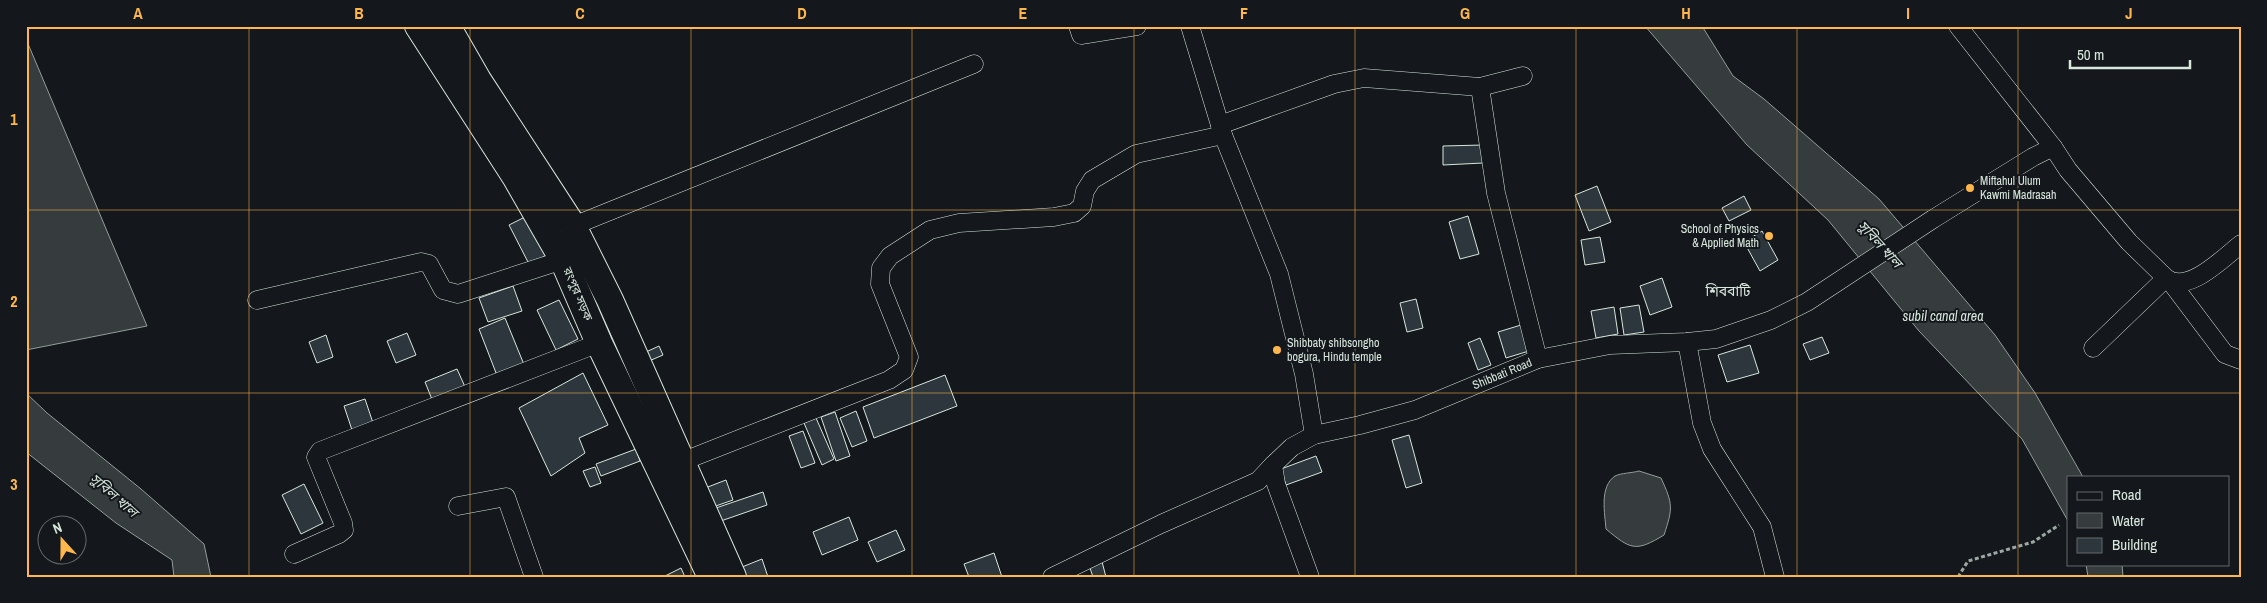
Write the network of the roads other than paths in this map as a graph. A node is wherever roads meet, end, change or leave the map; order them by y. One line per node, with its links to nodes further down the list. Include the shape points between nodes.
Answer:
1 (418, 26): 14 (highway, রংপুর সড়ক, via 516,178)
2 (447, 26): 12 (highway, রংপুর সড়ক, via 478,80)
3 (1078, 26): 4 (street, via 1081,35)
4 (1137, 26)
5 (1190, 26): 10 (street)
6 (1958, 26): 11 (street)
7 (974, 64): 12 (street)
8 (1523, 76): 9 (street)
9 (1480, 87): 10 (street, via 1364,78 1334,84); 20 (street, via 1496,193)
10 (1221, 130): 22 (street, via 1279,274 1304,374); 23 (street, via 1136,154 1092,180 1085,191 1082,206 1074,213 959,223 930,230 890,256 881,268 880,284 909,357 904,370 889,380)
11 (2053, 147): 15 (street, via 2068,170 2129,242); 17 (street, Shibbati Road, via 1933,219 1806,302 1771,320 1716,338)
12 (573, 226): 23 (highway, রংপুর সড়ক, via 610,300)
13 (2241, 244): 15 (street, via 2197,278 2186,282)
14 (563, 260): 16 (street, via 458,294 443,290 429,264 421,262); 18 (highway, রংপুর সড়ক)
15 (2168, 279): 19 (street); 21 (street, via 2225,354)
16 (257, 300)
17 (1687, 342): 20 (street, Shibbati Road, via 1610,344); 32 (street, via 1705,432 1712,449 1762,527)
18 (599, 343): 26 (street, via 320,451 316,457 344,530); 29 (highway, রংপুর সড়ক)
19 (2094, 348)
20 (1538, 359): 22 (street, Shibbati Road, via 1416,410)
21 (2241, 360)
22 (1314, 435): 24 (street, Shibbati Road, via 1292,447)
23 (682, 462): 30 (highway, রংপুর সড়ক)
24 (1273, 465): 27 (street, Shibbati Road, via 1258,481 1161,524); 31 (street, via 1276,484)
25 (458, 506): 28 (street, via 506,497)
26 (294, 554)
27 (1057, 576)
28 (534, 577)
29 (711, 577)
30 (732, 577)
31 (1310, 577)
32 (1775, 577)

